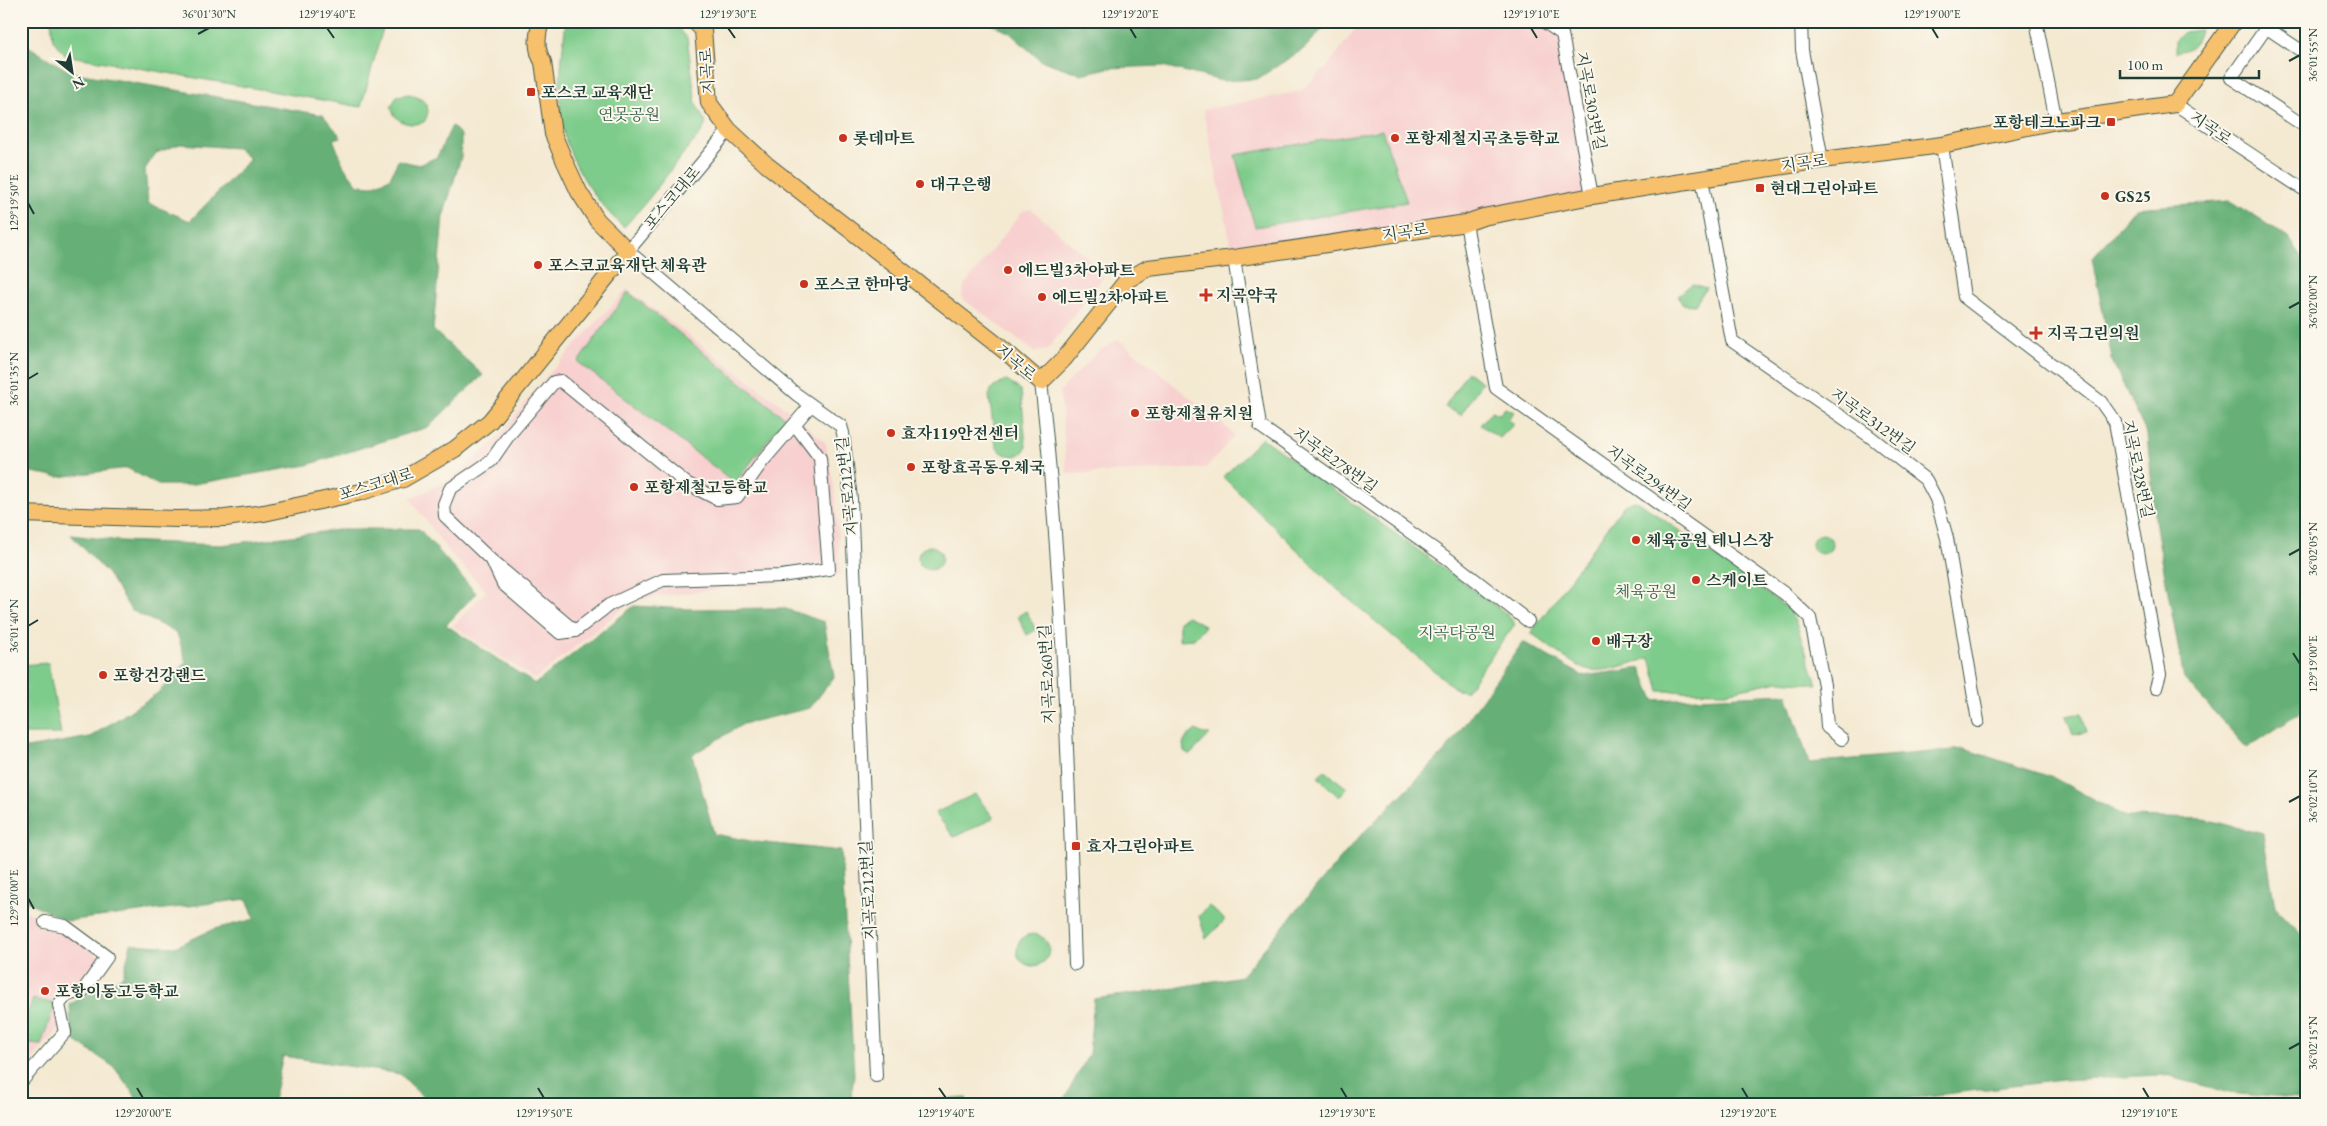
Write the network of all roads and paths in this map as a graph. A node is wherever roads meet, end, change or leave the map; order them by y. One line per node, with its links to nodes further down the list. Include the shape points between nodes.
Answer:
1 (541, 21): 19 (main road, 지곡로212번길, via 537,42 553,134 588,209)
2 (694, 21): 12 (main road, 지곡로, via 703,30 709,103)
3 (1543, 21): 17 (street, 지곡로303번길, via 1562,34)
4 (1801, 21): 14 (street, via 1802,50)
5 (2036, 21): 10 (street)
6 (2234, 21): 9 (main road)
7 (2269, 25): 8 (street); 11 (street, via 2231,78)
8 (2306, 54)
9 (2175, 104): 10 (main road, 지곡로); 16 (street, 지곡로)
10 (2056, 121): 13 (main road, 지곡로)
11 (2306, 127)
12 (730, 130): 19 (street, 포스코대로); 21 (main road, 지곡로, via 767,165)
13 (1942, 145): 14 (main road, 지곡로); 26 (street, 지곡로328번길, via 1964,297 2101,402 2115,422 2160,674)
14 (1822, 160): 15 (main road, 지곡로)
15 (1702, 179): 17 (main road, 지곡로); 27 (street, 지곡로312번길, via 1732,341 1926,480 1936,499 1947,538)
16 (2306, 191)
17 (1592, 196): 18 (main road, 지곡로)
18 (1466, 223): 20 (main road, 지곡로); 28 (street, 지곡로294번길, via 1496,388 1785,594 1810,618 1824,685 1827,727)
19 (628, 251): 22 (street, 지곡로212번길); 24 (main road, 포스코대로, via 490,421 445,456 403,478 361,492 225,518)
20 (1234, 258): 21 (main road, 지곡로, via 1148,268 1127,280 1064,359); 25 (street, 지곡로278번길, via 1260,426 1451,561)
21 (1041, 382): 30 (street, 지곡로260번길, via 1052,485 1066,704)
22 (811, 406): 23 (street); 31 (street, 지곡로212번길, via 841,426 851,499)
23 (794, 425): 23 (street, via 737,497 717,500 686,483 561,381 554,382 491,461 450,489 444,504 445,516 492,561 575,631 610,605 663,580 781,576 829,569 820,458)
24 (21, 514)
25 (1528, 621)
26 (2156, 688)
27 (1978, 721)
28 (1842, 739)
29 (45, 922): 32 (street, via 65,926 107,956 82,992 70,993 59,1005 65,1032)
30 (1075, 964)
31 (876, 1076)
32 (21, 1082)

